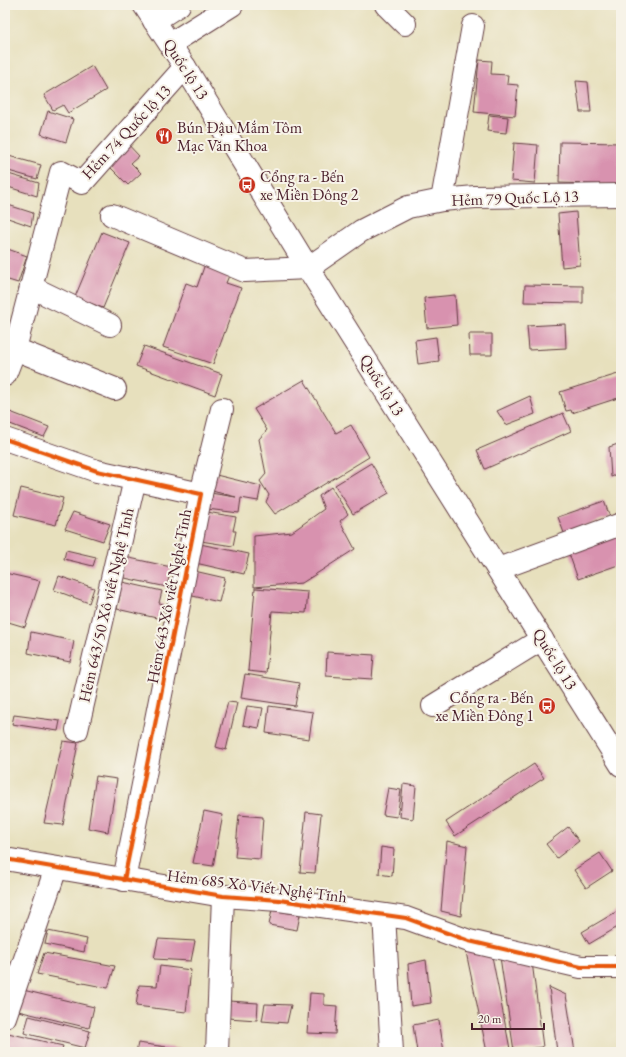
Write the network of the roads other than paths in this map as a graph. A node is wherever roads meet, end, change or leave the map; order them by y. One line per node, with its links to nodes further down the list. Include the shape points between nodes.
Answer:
1 (179, 5): 4 (street)
2 (232, 5): 7 (street)
3 (386, 5): 5 (street)
4 (149, 13): 7 (street, Quốc lộ 13)
5 (405, 24)
6 (473, 26): 10 (street)
7 (170, 44): 8 (street, Quốc lộ 13)
8 (186, 67): 12 (street, Quốc lộ 13); 13 (street, Hẻm 74 Quốc lộ 13, via 82,184 61,172)
9 (621, 195): 10 (street, Hẻm 79 Quốc Lộ 13, via 475,196)
10 (442, 200): 12 (street, Hẻm 79 Quốc Lộ 13, via 408,207 361,232)
11 (112, 215): 12 (street, via 245,271)
12 (308, 268): 23 (street, Quốc lộ 13)
13 (31, 287): 14 (street); 15 (street)
14 (110, 325)
15 (15, 349): 16 (street); 17 (street)
16 (5, 375)
17 (115, 389)
18 (222, 409): 21 (street)
19 (5, 439): 20 (street, Hẻm 643 Xô viết Nghệ Tĩnh, via 97,471)
20 (135, 479): 21 (street, Hẻm 643 Xô viết Nghệ Tĩnh); 26 (street, Hẻm 643/50 Xô viết Nghệ Tĩnh)
21 (201, 494): 30 (street, Hẻm 643 Xô viết Nghệ Tĩnh)
22 (621, 524): 23 (street)
23 (498, 569): 24 (street, Quốc lộ 13)
24 (542, 639): 25 (street); 27 (street, Quốc lộ 13)
25 (433, 706)
26 (77, 730)
27 (621, 764)
28 (5, 859): 29 (street, Hẻm 685 Xô Viết Nghệ Tĩnh)
29 (56, 868): 30 (street, Hẻm 685 Xô Viết Nghệ Tĩnh); 34 (street)
30 (124, 880): 31 (street, Hẻm 685 Xô Viết Nghệ Tĩnh)
31 (223, 896): 32 (street, Hẻm 685 Xô Viết Nghệ Tĩnh, via 279,900); 35 (street)
32 (384, 915): 33 (street, Hẻm 685 Xô Viết Nghệ Tĩnh, via 406,918 470,940 581,967); 36 (street)
33 (621, 967)
34 (5, 1017)
35 (217, 1052)
36 (392, 1052)

